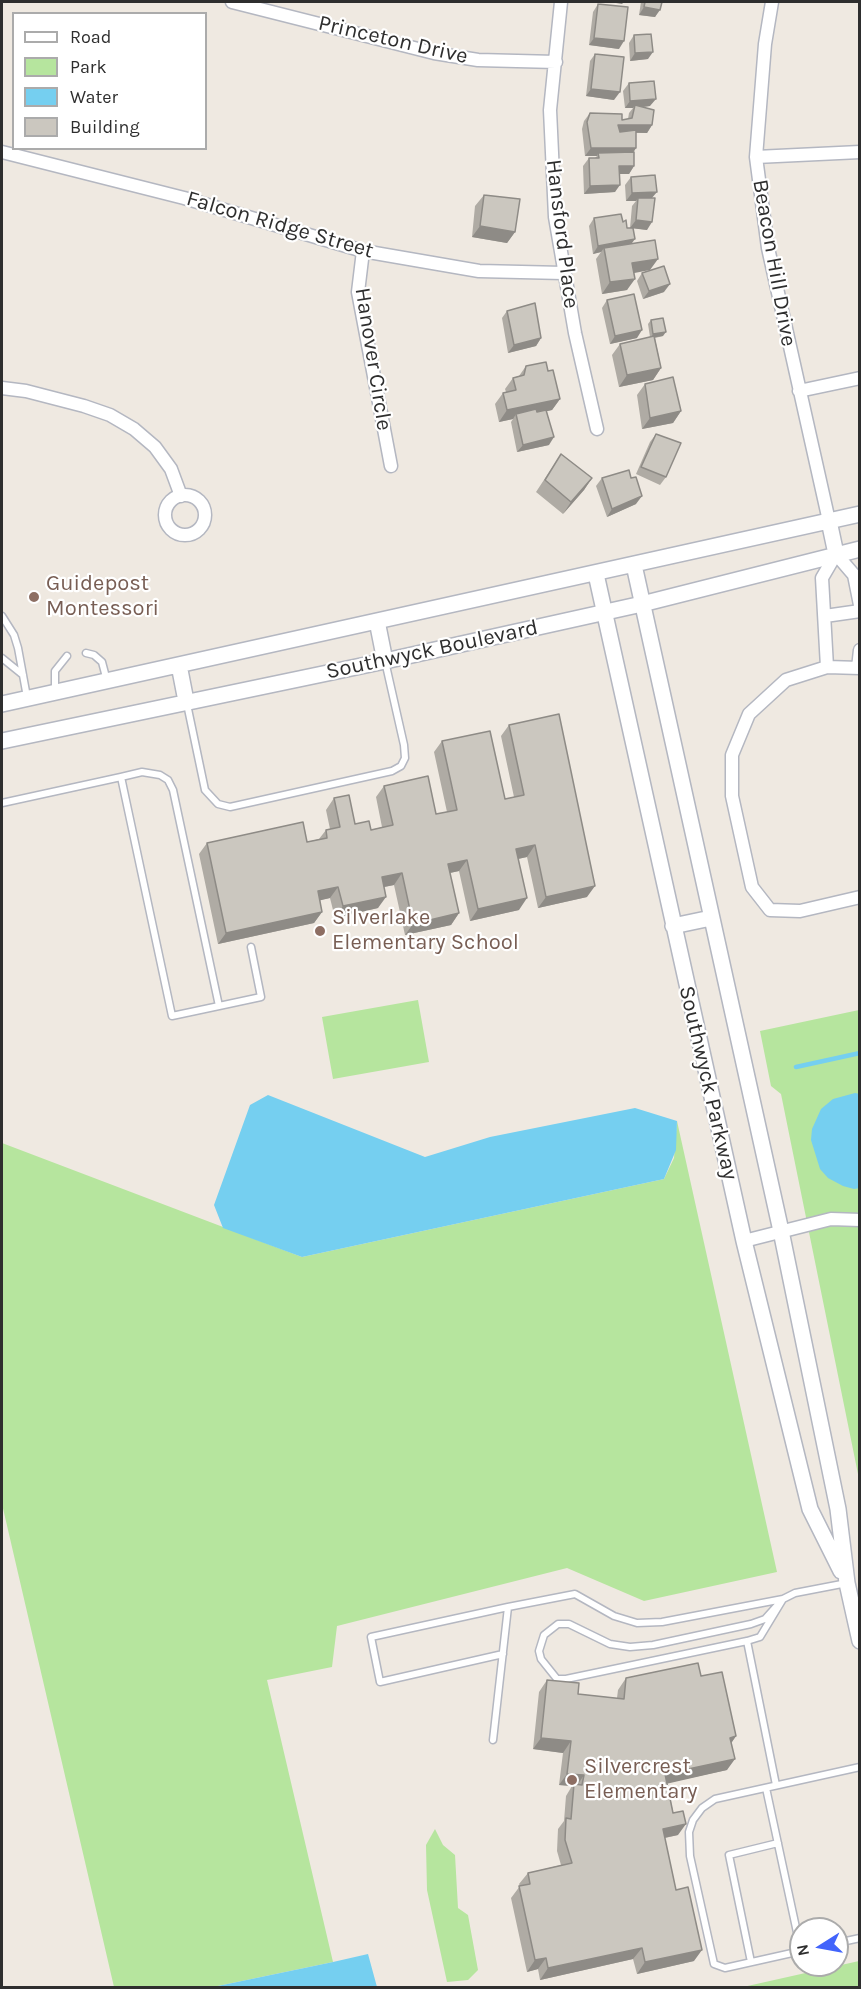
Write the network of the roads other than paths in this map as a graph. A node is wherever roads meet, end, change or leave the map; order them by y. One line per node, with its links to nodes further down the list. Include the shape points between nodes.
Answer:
1 (232, 2): 4 (street, Princeton Drive, via 434,53 478,60)
2 (561, 2): 4 (street, Hansford Place)
3 (772, 2): 7 (street, Beacon Hill Drive)
4 (556, 62): 9 (street, Hansford Place, via 550,110 551,165)
5 (2, 152): 8 (street, Falcon Ridge Street, via 184,198)
6 (860, 152): 7 (street)
7 (756, 157): 12 (street, Beacon Hill Drive, via 768,248)
8 (363, 251): 9 (street, Falcon Ridge Street, via 479,271); 14 (street, Hanover Circle, via 358,292)
9 (563, 273): 13 (street, Hansford Place)
10 (860, 378): 12 (street)
11 (2, 388): 15 (street, via 84,406 134,429 155,447 171,469)
12 (799, 391): 17 (street, Beacon Hill Drive)
13 (597, 429)
14 (391, 466)
15 (181, 496)
16 (860, 514): 17 (street, Southwyck Boulevard)
17 (829, 521): 19 (street); 20 (street, Southwyck Boulevard)
18 (860, 549): 19 (street, Southwyck Boulevard)
19 (836, 554): 22 (street, Southwyck Boulevard); 23 (street, via 854,575); 27 (street, via 822,578)
20 (634, 565): 21 (street, Southwyck Boulevard); 22 (street, Southwyck Parkway)
21 (596, 574): 25 (street, Southwyck Parkway); 28 (street, Southwyck Boulevard)
22 (642, 604): 25 (street, Southwyck Boulevard); 47 (street, Southwyck Parkway)
23 (860, 605)
24 (860, 611): 27 (street)
25 (604, 612): 33 (street, Southwyck Boulevard); 48 (street, Southwyck Parkway)
26 (2, 616): 37 (lane, via 14,636)
27 (825, 616): 35 (street)
28 (377, 621): 33 (street); 34 (street, Southwyck Boulevard)
29 (860, 650): 36 (street)
30 (86, 653): 38 (lane, via 94,654 102,662)
31 (67, 656): 39 (lane, via 55,672)
32 (2, 658): 37 (lane)
33 (385, 661): 41 (street, Southwyck Boulevard); 41 (lane, via 404,745 401,766 230,807 218,804 205,790)
34 (179, 665): 38 (street, Southwyck Boulevard); 41 (street)
35 (827, 667): 36 (street); 46 (street, via 786,680 749,714 732,755 732,796 752,887 770,910 800,911)
36 (859, 668)
37 (23, 675): 40 (lane)
38 (107, 681): 39 (street, Southwyck Boulevard)
39 (55, 693): 40 (street, Southwyck Boulevard)
40 (28, 699): 42 (street, Southwyck Boulevard)
41 (186, 701): 43 (street, Southwyck Boulevard)
42 (2, 704)
43 (2, 741)
44 (121, 777): 45 (lane); 50 (lane, via 151,772 168,780 173,790); 50 (lane, via 172,1016)
45 (2, 803)
46 (860, 897)
47 (711, 918): 48 (street); 52 (street, Southwyck Parkway)
48 (673, 926): 53 (street, Southwyck Parkway)
49 (251, 947): 50 (lane, via 261,997)
50 (219, 1006)
51 (860, 1220): 52 (street, via 831,1220)
52 (781, 1231): 53 (street); 54 (street, Southwyck Parkway, via 838,1509)
53 (744, 1241): 54 (street, Southwyck Parkway, via 810,1509)
54 (847, 1583): 55 (lane); 58 (street, Southwyck Parkway)
55 (783, 1599): 56 (lane, via 662,1622 637,1623 614,1616 576,1594); 57 (lane, via 760,1637); 57 (lane, via 765,1619 751,1624 653,1645 610,1644 569,1624 558,1624 544,1635 539,1651 547,1670 557,1680)
56 (508, 1607): 59 (lane); 59 (lane, via 371,1637 380,1682)
57 (747, 1641): 62 (lane)
58 (860, 1641)
59 (503, 1654): 60 (lane)
60 (494, 1740)
61 (860, 1767): 62 (lane)
62 (776, 1785): 63 (lane)
63 (766, 1788): 64 (lane); 67 (lane, via 715,1799 702,1808 689,1832 690,1856 714,1964 725,1968)
64 (778, 1843): 65 (lane); 67 (lane, via 729,1855)
65 (794, 1917)
66 (789, 1954): 67 (lane)
67 (751, 1962)

